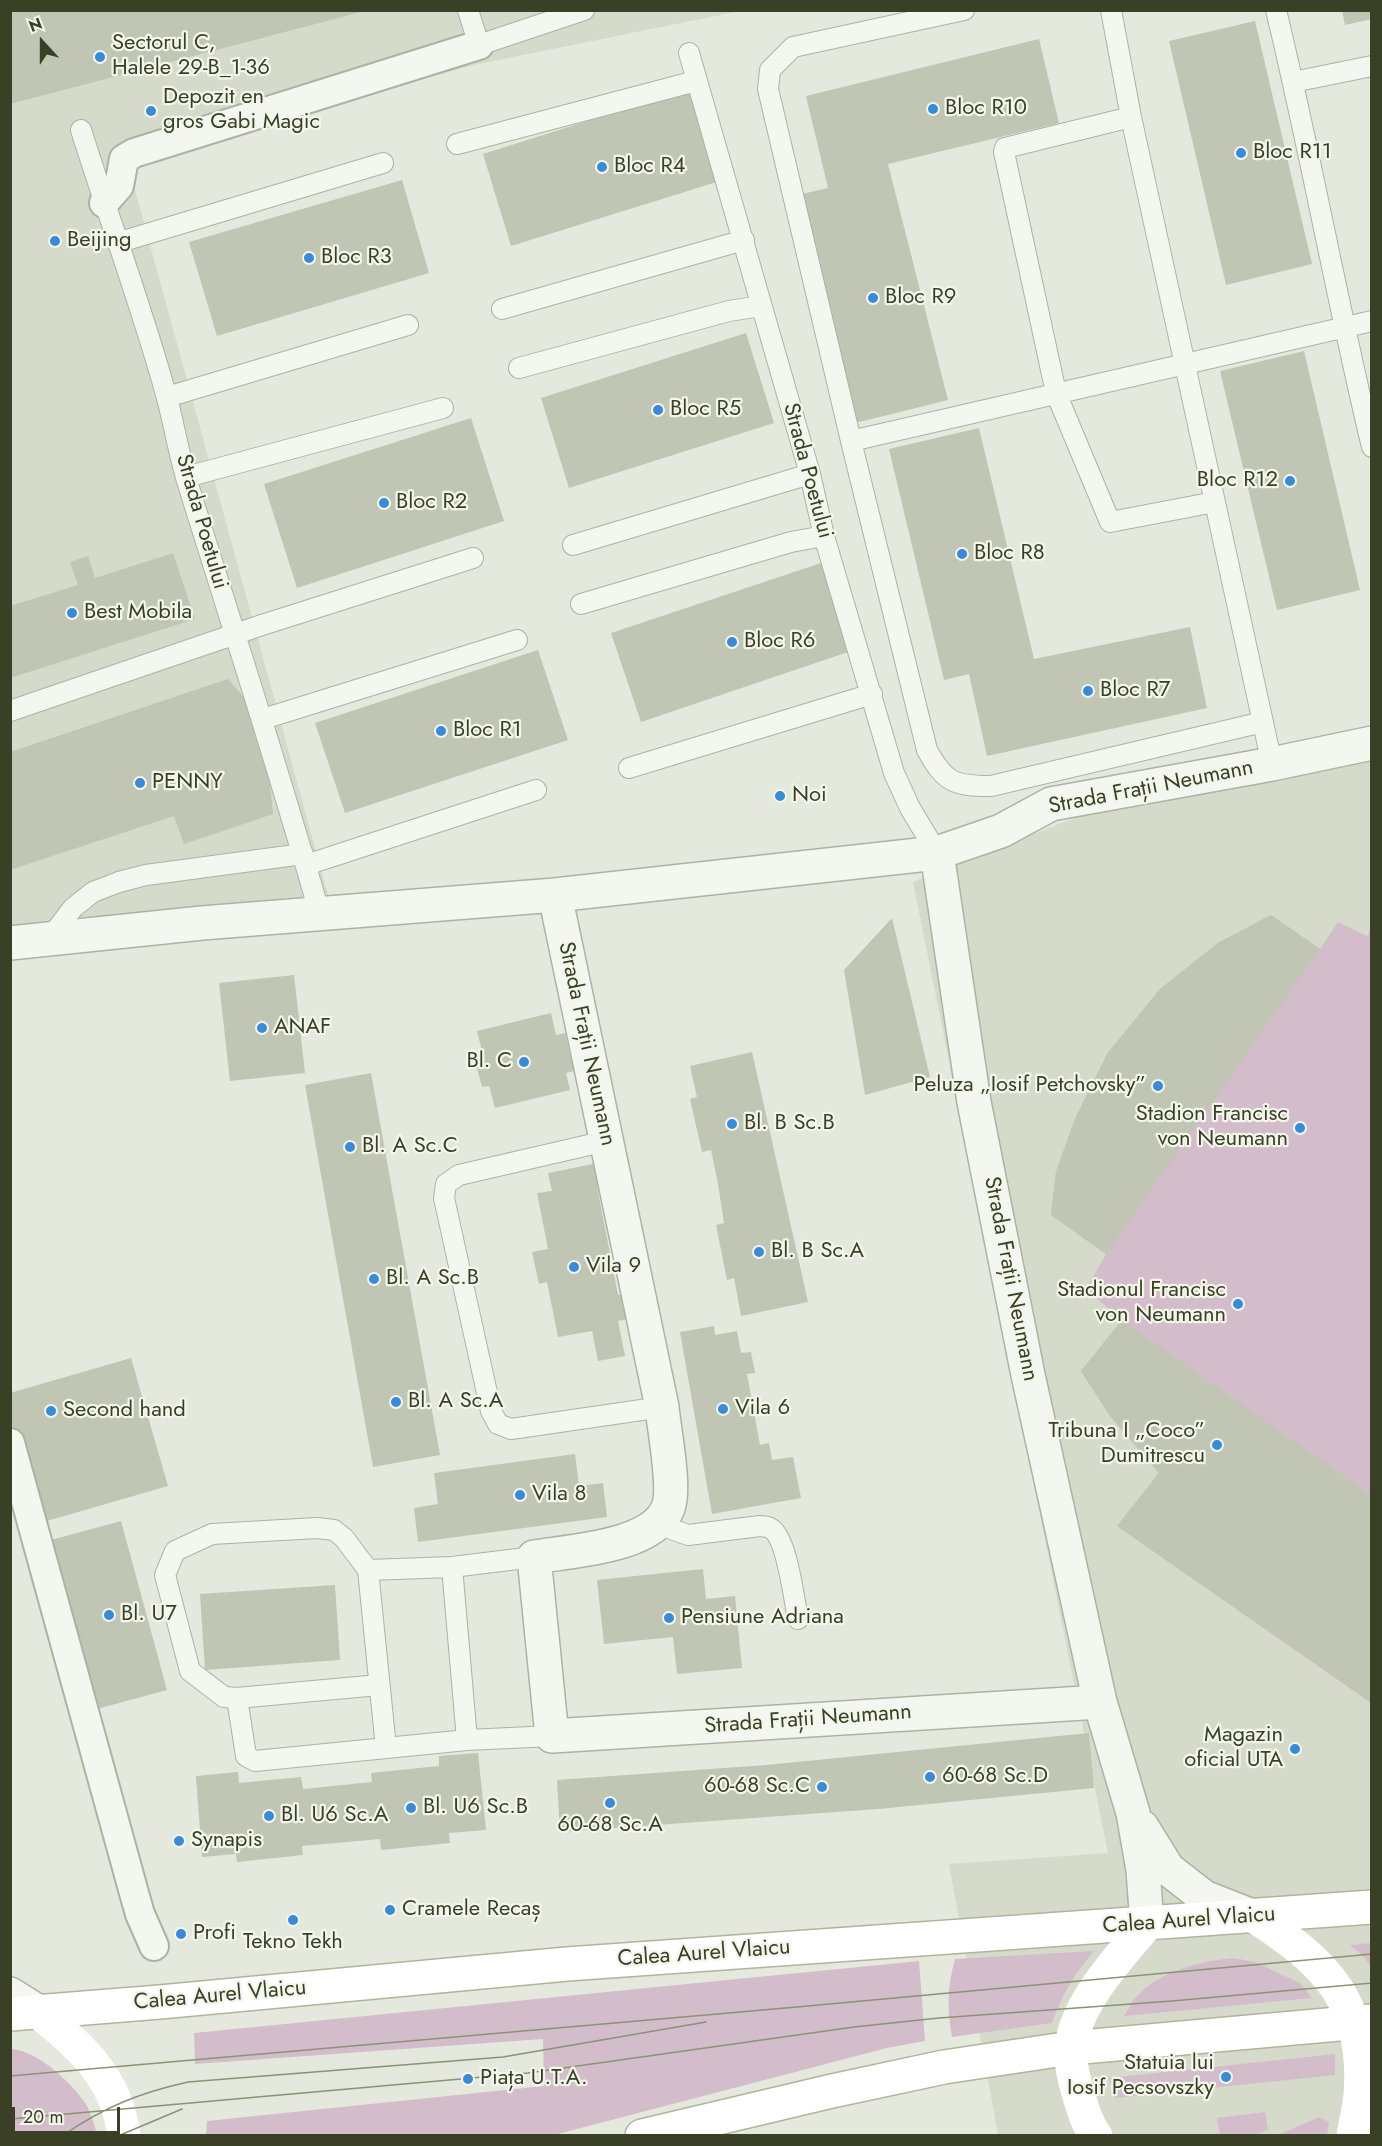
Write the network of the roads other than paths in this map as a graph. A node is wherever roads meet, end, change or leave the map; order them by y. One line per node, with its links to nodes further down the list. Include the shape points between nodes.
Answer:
1 (468, 10): 6 (lane)
2 (584, 10): 6 (lane)
3 (964, 10): 28 (lane, via 793,47 770,70 768,89)
4 (1111, 10): 11 (lane)
5 (1276, 10): 10 (lane)
6 (479, 45): 15 (street, via 134,153 124,159 119,186)
7 (689, 53): 9 (lane, Strada Poetului)
8 (1371, 66): 10 (lane)
9 (696, 81): 13 (lane); 16 (lane, Strada Poetului)
10 (1293, 82): 22 (lane)
11 (1131, 117): 23 (lane); 25 (lane, via 1005,148)
12 (81, 130): 15 (lane, Strada Poetului)
13 (458, 144)
14 (383, 163): 17 (lane)
15 (104, 203): 17 (lane, Strada Poetului)
16 (744, 240): 18 (lane, Strada Poetului); 19 (lane)
17 (120, 242): 26 (lane, Strada Poetului)
18 (761, 306): 24 (lane, via 729,311); 30 (lane, Strada Poetului)
19 (502, 309)
20 (1371, 321): 22 (lane)
21 (408, 325): 26 (lane)
22 (1343, 327): 23 (lane); 29 (lane)
23 (1186, 363): 25 (lane); 32 (lane)
24 (519, 368)
25 (1056, 393): 28 (lane); 32 (lane, via 1110,522)
26 (167, 397): 31 (lane, Strada Poetului)
27 (443, 408): 31 (lane)
28 (851, 441): 42 (lane, via 927,750 948,778 966,786 991,786)
29 (1371, 447)
30 (810, 474): 33 (lane, Strada Poetului); 34 (lane)
31 (186, 477): 37 (lane, Strada Poetului)
32 (1215, 502): 42 (lane)
33 (824, 536): 36 (lane, via 791,542); 39 (lane, Strada Poetului)
34 (573, 545)
35 (473, 558): 37 (lane)
36 (581, 604)
37 (235, 634): 40 (lane); 41 (lane, Strada Poetului)
38 (518, 640): 41 (lane)
39 (872, 694): 45 (lane); 47 (lane, Strada Poetului, via 894,773)
40 (10, 711)
41 (262, 719): 48 (lane, Strada Poetului)
42 (1263, 722): 44 (lane)
43 (1371, 743): 44 (street, Strada Frații Neumann)
44 (1272, 764): 47 (street, Strada Frații Neumann, via 1051,804 1001,831)
45 (629, 768)
46 (536, 790): 48 (lane)
47 (937, 854): 49 (street, Strada Frații Neumann); 63 (street, Strada Frații Neumann, via 974,1102 1028,1375)
48 (304, 859): 50 (lane, Strada Poetului); 51 (lane, via 146,875 119,882 93,892 73,908)
49 (555, 895): 50 (street, Strada Frații Neumann); 53 (street, Strada Frații Neumann)
50 (320, 915): 51 (street, Strada Frații Neumann)
51 (50, 938): 52 (street, Strada Frații Neumann)
52 (10, 943)
53 (606, 1140): 54 (street, Strada Frații Neumann); 54 (lane, via 459,1175 446,1184 444,1198 491,1411 498,1425 511,1429)
54 (662, 1407): 56 (street, Strada Frații Neumann, via 671,1488 669,1508)
55 (10, 1443): 71 (street, via 140,1914)
56 (657, 1524): 57 (street, via 639,1536 611,1544); 60 (lane, via 688,1535 771,1528 784,1550)
57 (534, 1557): 58 (lane); 64 (street)
58 (452, 1566): 59 (lane); 65 (lane)
59 (368, 1570): 61 (lane); 62 (lane, via 344,1538 334,1530 317,1528 212,1534 175,1551 165,1575 190,1671 224,1697)
60 (798, 1619)
61 (379, 1685): 62 (lane); 66 (lane)
62 (237, 1698): 66 (lane, Strada Frații Neumann, via 243,1748 251,1760)
63 (1100, 1702): 64 (street, Strada Frații Neumann); 67 (street, Strada Frații Neumann)
64 (552, 1736): 65 (lane, Strada Frații Neumann)
65 (467, 1740): 66 (lane, Strada Frații Neumann)
66 (386, 1748)
67 (1132, 1813): 69 (street, Strada Frații Neumann, via 1168,1869 1204,1897); 70 (street, Strada Frații Neumann, via 1143,1870)
68 (1371, 1908): 69 (main road, Calea Aurel Vlaicu)
69 (1255, 1917): 70 (main road, Calea Aurel Vlaicu); 74 (main road, via 1319,1965)
70 (1147, 1924): 73 (main road, Calea Aurel Vlaicu, via 567,1964); 75 (main road, via 1094,1991 1076,2026)
71 (154, 1946)
72 (10, 1994): 73 (street)
73 (24, 2013): 76 (main road, via 74,2042 98,2068 118,2109)
74 (1363, 2022): 75 (main road); 79 (main road, via 1360,2095)
75 (1071, 2048): 77 (main road, via 944,2067); 78 (main road, via 1080,2102)
76 (124, 2136)
77 (642, 2136)
78 (1096, 2136)
79 (1353, 2136)

